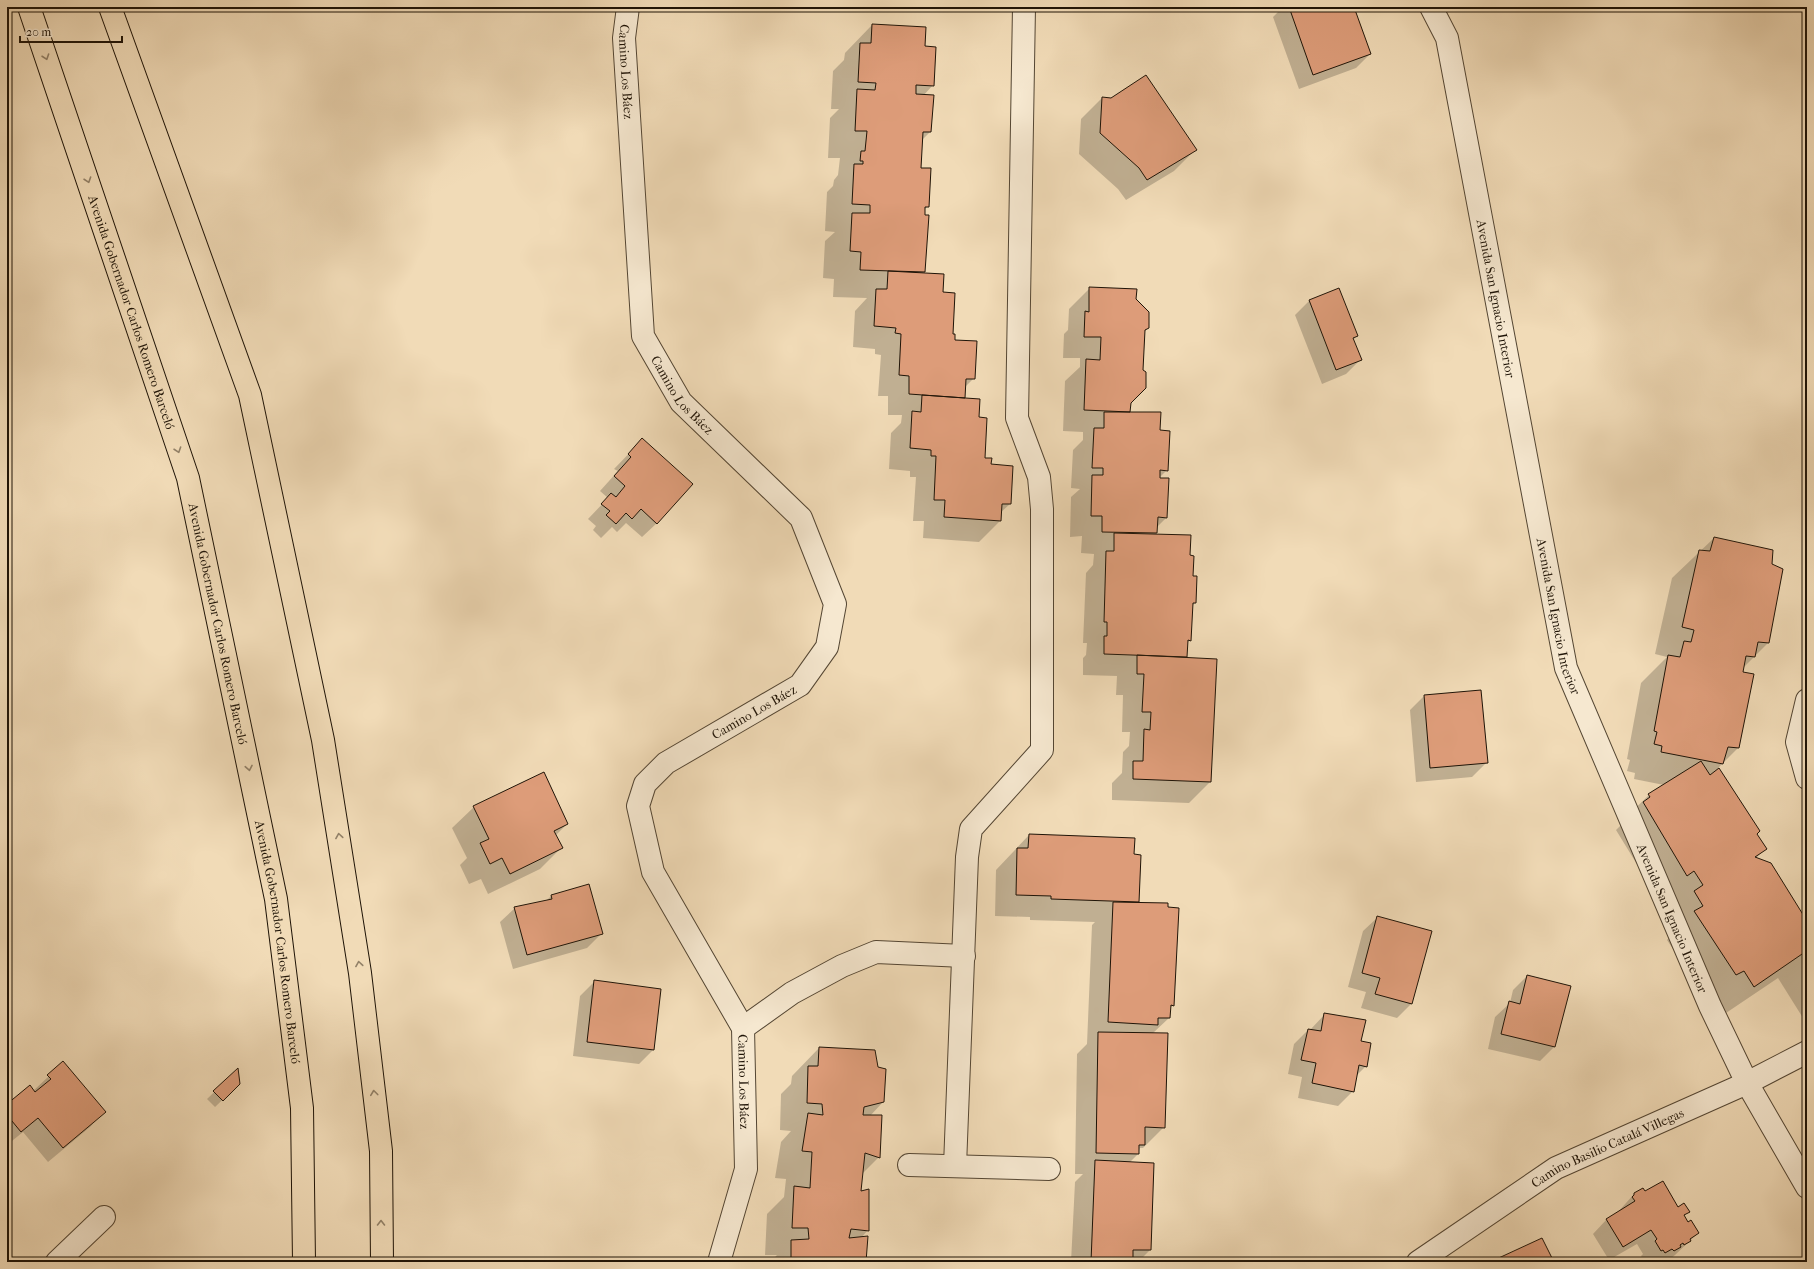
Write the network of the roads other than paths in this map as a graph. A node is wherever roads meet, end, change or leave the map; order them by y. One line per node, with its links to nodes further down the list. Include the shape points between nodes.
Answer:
1 (29, 7): 18 (main road, Avenida Gobernador Carlos Romero Barceló, one-way to 18, via 190,486 276,899 302,1108)
2 (110, 7): 19 (main road, one-way to 2, via 381,1151 360,973 324,740 251,403)
3 (628, 7): 9 (street, Camino Los Báez, via 624,38 643,336 681,402 801,518 834,604 827,647 800,685 666,763 645,784 638,806 653,872)
4 (1024, 7): 8 (street, via 1017,418 1039,477 1042,509 1042,750 971,829 967,857)
5 (1431, 7): 11 (street, Avenida San Ignacio Interior, via 1447,38 1566,668 1710,1006)
6 (1807, 700): 7 (street, via 1797,742)
7 (1807, 778)
8 (964, 956): 9 (street, via 876,952 842,966 792,993); 13 (street)
9 (743, 1028): 20 (street, Camino Los Báez, via 746,1169)
10 (1807, 1052): 11 (street, Camino Basilio Catalá Villegas)
11 (1747, 1083): 15 (street, Avenida San Ignacio Interior); 21 (street, Camino Basilio Catalá Villegas, via 1556,1168)
12 (909, 1165): 13 (street)
13 (955, 1166): 14 (street)
14 (1049, 1169)
15 (1807, 1187)
16 (104, 1217): 17 (street)
17 (57, 1262)
18 (304, 1262)
19 (382, 1262)
20 (719, 1262)
21 (1418, 1262)

